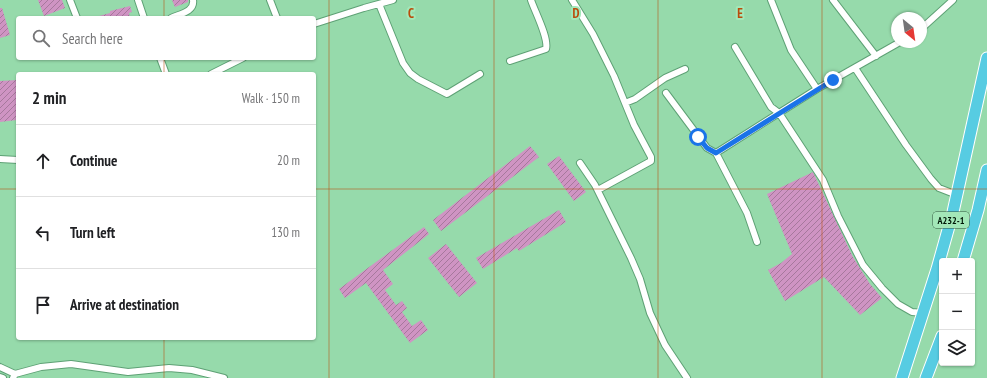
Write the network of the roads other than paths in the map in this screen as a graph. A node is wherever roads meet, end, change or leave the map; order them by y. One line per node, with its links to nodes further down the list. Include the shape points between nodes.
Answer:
1 (70, 0): 12 (street)
2 (138, 0): 13 (street)
3 (193, 0): 14 (street, via 189,11)
4 (270, 0): 15 (street)
5 (393, 0): 11 (street)
6 (531, 0): 24 (street, via 547,45 546,49)
7 (771, 0): 30 (street, via 791,50)
8 (833, 0): 20 (street)
9 (953, 0): 17 (street)
10 (575, 1): 32 (street, via 614,76)
11 (379, 4): 16 (street); 29 (street, via 403,63 410,73 447,94)
12 (76, 16)
13 (143, 16)
14 (176, 16)
15 (276, 16)
16 (316, 23)
17 (927, 24)
18 (735, 47): 33 (street, via 771,107)
19 (891, 47): 20 (street)
20 (876, 56): 25 (street)
21 (987, 58): 40 (highway, A232-1)
22 (161, 60): 27 (street)
23 (239, 60): 28 (street)
24 (510, 61)
25 (855, 68): 30 (street); 40 (street, via 931,179 940,188)
26 (685, 69): 32 (street, via 665,78)
27 (165, 72)
28 (215, 72)
29 (480, 74)
30 (818, 89): 33 (street)
31 (666, 93): 34 (street, via 707,148)
32 (625, 103): 39 (street, via 651,161)
33 (779, 113): 34 (street); 43 (street, via 823,180 863,265 898,304 912,312)
34 (716, 153): 41 (street, via 747,213)
35 (0, 159): 36 (street)
36 (16, 160)
37 (580, 162): 39 (street)
38 (987, 170): 42 (highway, A232-1)
39 (598, 190): 50 (street, via 631,258 650,313 665,346)
40 (957, 195): 43 (highway, A232-1)
41 (757, 242)
42 (965, 258)
43 (924, 313): 51 (highway, A232-1)
44 (939, 344): 52 (highway)
45 (0, 367): 46 (street)
46 (14, 376): 49 (street, via 41,367 71,364 128,372 169,368 192,370)
47 (0, 377): 48 (street)
48 (3, 378)
49 (224, 378)
50 (688, 378)
51 (902, 378)
52 (926, 378)

